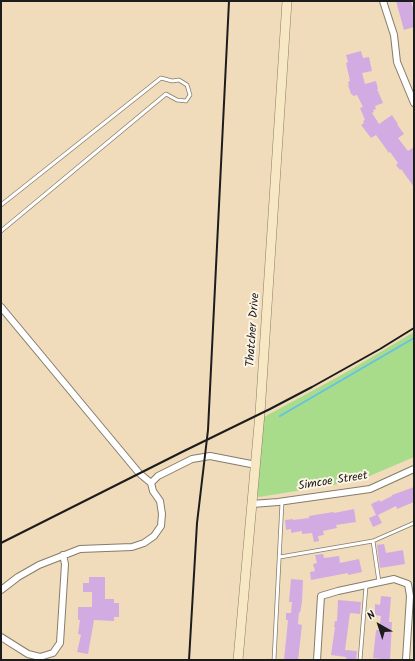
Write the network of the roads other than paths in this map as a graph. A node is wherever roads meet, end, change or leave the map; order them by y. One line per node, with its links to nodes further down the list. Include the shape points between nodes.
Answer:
1 (287, 1): 7 (main road, Thatcher Drive)
2 (383, 1): 3 (street, via 394,35 397,62)
3 (414, 103)
4 (1, 205): 5 (lane, via 161,78 179,80 187,85 190,95 186,101 177,100 166,94)
5 (1, 231)
6 (1, 307): 9 (street, via 139,473)
7 (256, 465): 9 (street, via 210,456 192,459 158,476); 11 (main road, Thatcher Drive)
8 (414, 470): 10 (street, Simcoe Street, via 370,489)
9 (151, 483): 14 (street, via 160,501 162,514 161,526 154,536 132,547 80,549)
10 (282, 502): 11 (street, Simcoe Street); 15 (lane)
11 (252, 504): 20 (main road, Thatcher Drive)
12 (414, 523): 13 (lane)
13 (373, 540): 15 (lane); 16 (lane)
14 (63, 555): 18 (street, via 39,565); 19 (street, via 65,564 60,643 53,653 40,657 28,654)
15 (280, 557): 21 (lane)
16 (379, 583): 17 (street); 24 (street, via 394,579 408,584 410,596)
17 (366, 586): 22 (street, via 322,596); 23 (lane)
18 (1, 590)
19 (1, 637)
20 (238, 660)
21 (274, 660)
22 (317, 660)
23 (360, 660)
24 (406, 660)

